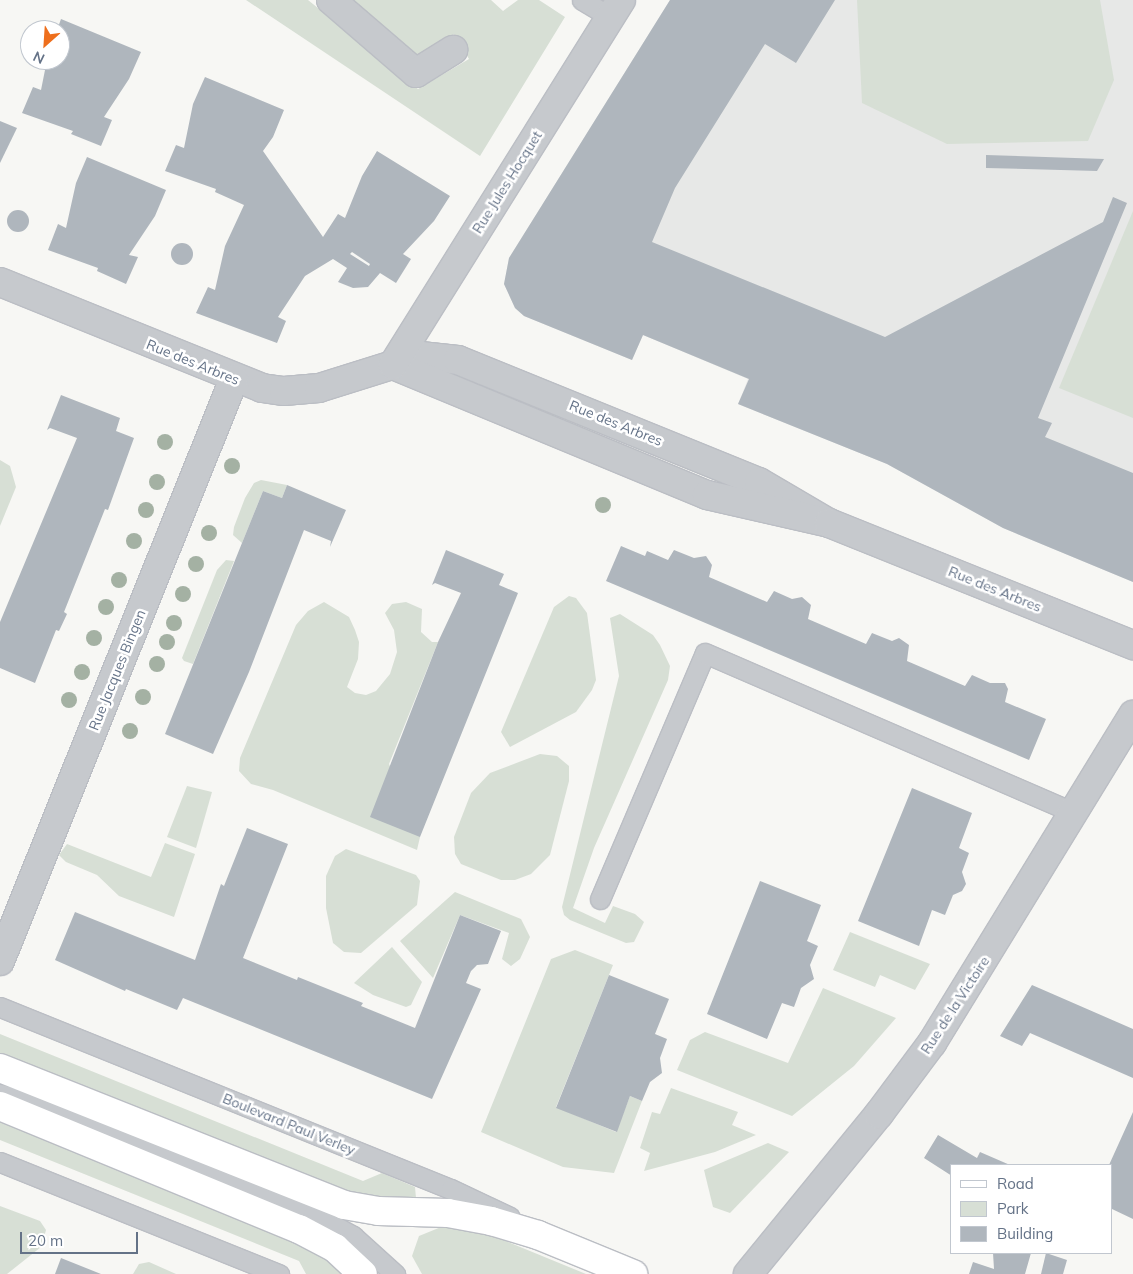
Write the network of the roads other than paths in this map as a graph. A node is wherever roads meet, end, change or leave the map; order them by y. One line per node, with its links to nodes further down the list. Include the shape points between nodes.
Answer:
1 (331, 0): 4 (street, via 416,73)
2 (582, 0): 3 (lane)
3 (616, 8): 6 (street, Rue Jules Hocquet)
4 (453, 50)
5 (0, 282): 7 (street, Rue des Arbres)
6 (393, 365): 7 (street, Rue des Arbres, via 339,383 296,391 262,388); 8 (street, Rue des Arbres, via 707,495 829,522)
7 (234, 379): 12 (street, Rue Jacques Bingen)
8 (1133, 645)
9 (1133, 714): 10 (street, Rue de la Victoire)
10 (1073, 812): 11 (lane, via 705,653); 23 (street, Rue de la Victoire, via 932,1043 879,1114)
11 (600, 899)
12 (0, 961)
13 (0, 1007): 18 (lane, Boulevard Paul Verley, via 451,1189)
14 (0, 1068): 18 (main road, Boulevard Paul Verley, via 344,1205 366,1210 478,1218 523,1230)
15 (0, 1094): 21 (lane, via 53,1108 313,1214 353,1236)
16 (0, 1106): 20 (main road, via 300,1228 335,1248)
17 (0, 1162): 19 (lane)
18 (574, 1250): 22 (main road, Boulevard Paul Verley)
19 (279, 1274)
20 (363, 1274)
21 (395, 1274)
22 (633, 1274)
23 (748, 1274)

